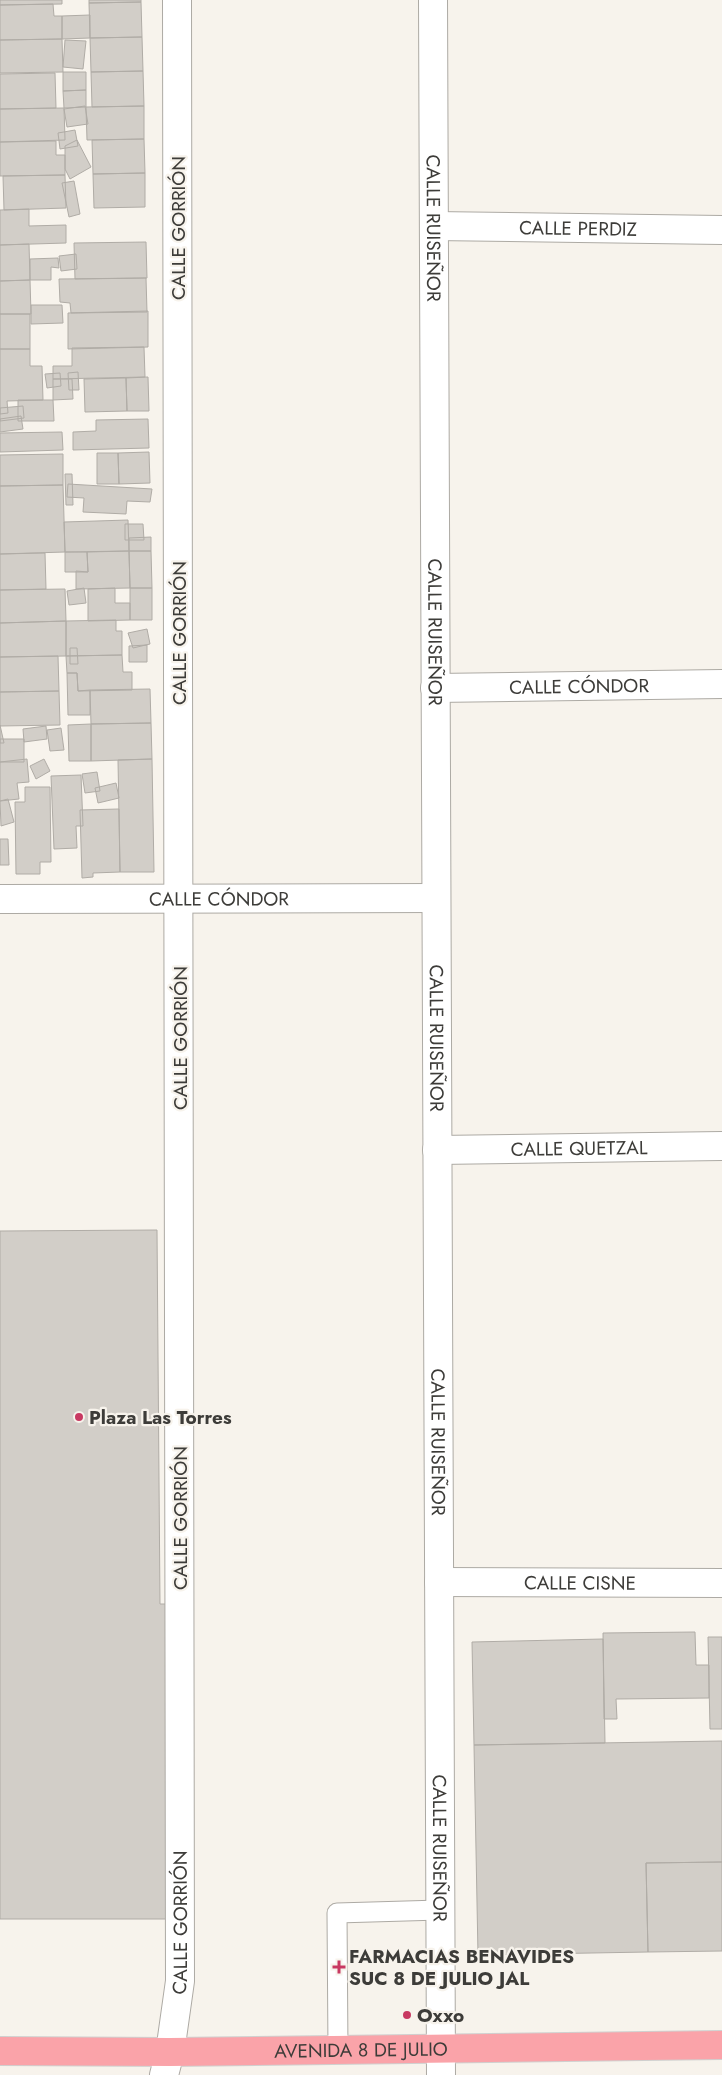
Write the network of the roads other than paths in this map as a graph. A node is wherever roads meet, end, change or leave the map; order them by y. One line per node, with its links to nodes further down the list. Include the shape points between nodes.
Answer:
1 (177, 0): 7 (street, CALLE GORRIÓN)
2 (433, 0): 3 (street, CALLE RUISEÑOR)
3 (434, 226): 4 (street, CALLE PERDIZ); 6 (street, CALLE RUISEÑOR)
4 (722, 230)
5 (722, 684): 6 (street, CALLE CÓNDOR)
6 (435, 688): 8 (street, CALLE RUISEÑOR)
7 (180, 898): 8 (street, CALLE CÓNDOR); 9 (street, CALLE CÓNDOR); 19 (street, CALLE GORRIÓN, via 180,1981)
8 (436, 898): 11 (street, CALLE RUISEÑOR)
9 (0, 899)
10 (722, 1146): 11 (street, CALLE QUETZAL)
11 (437, 1150): 12 (street, CALLE RUISEÑOR)
12 (439, 1582): 13 (street, CALLE CISNE); 14 (street, CALLE RUISEÑOR)
13 (722, 1583)
14 (440, 1910): 16 (street, CALLE RUISEÑOR); 17 (lane, via 337,1913)
15 (722, 2045): 16 (main road, AVENIDA 8 DE JULIO)
16 (440, 2048): 17 (main road, AVENIDA 8 DE JULIO); 20 (street, CALLE RUISEÑOR)
17 (338, 2050): 19 (main road, AVENIDA 8 DE JULIO)
18 (0, 2051): 19 (main road, AVENIDA 8 DE JULIO)
19 (167, 2064)
20 (440, 2075)

